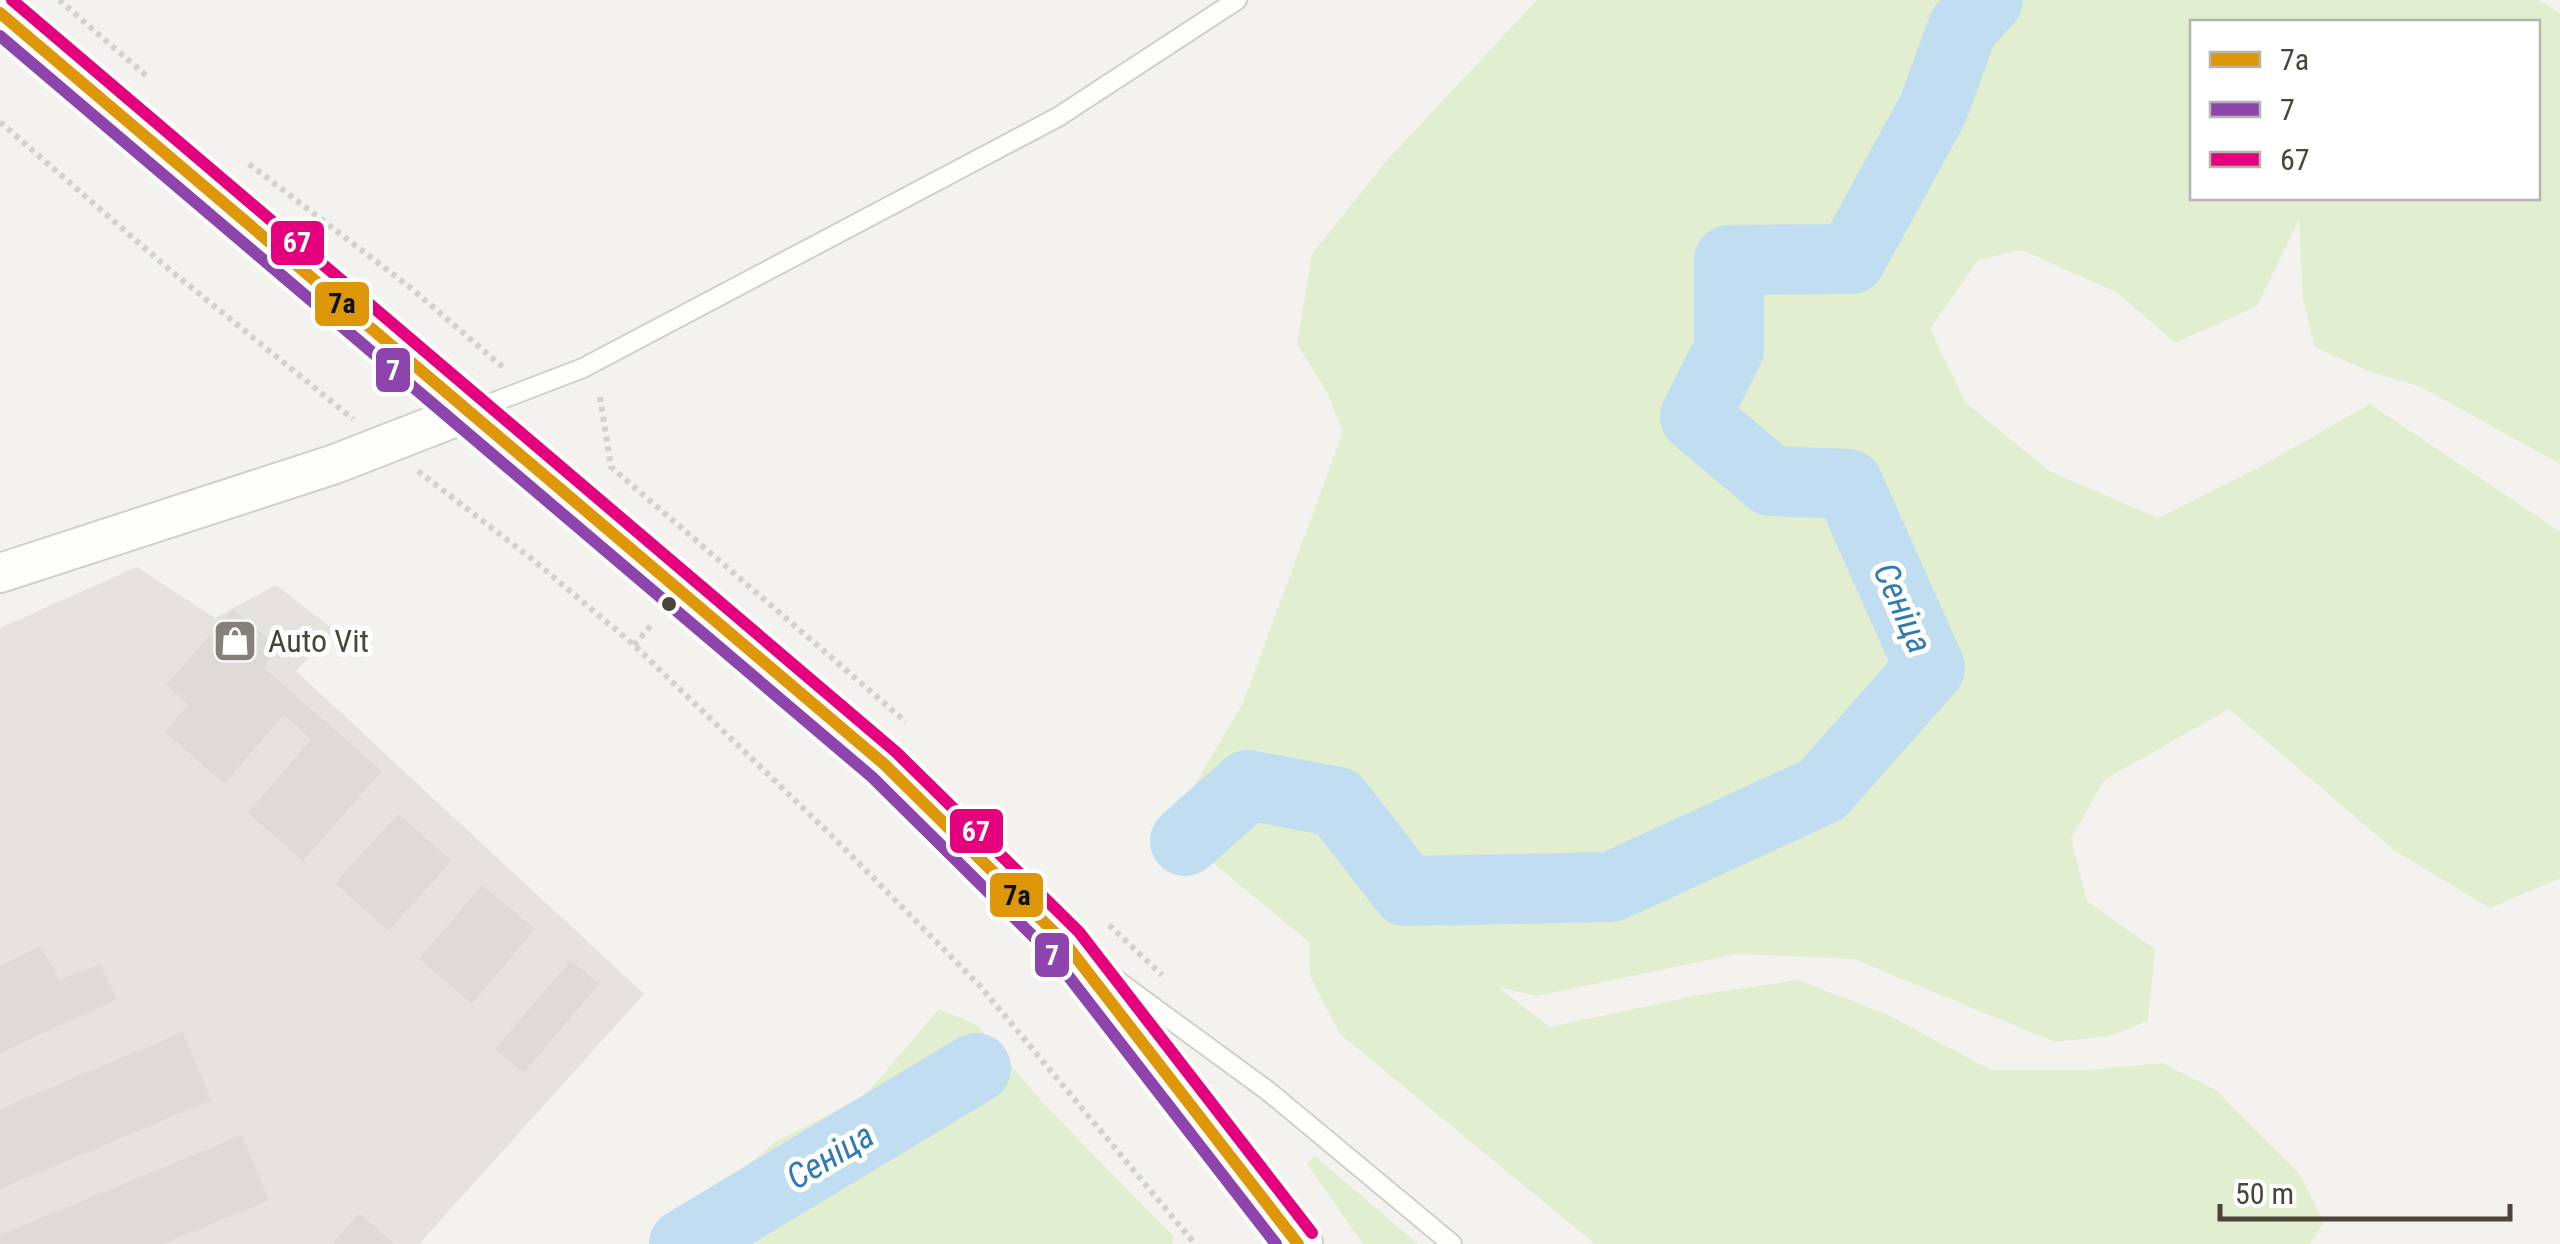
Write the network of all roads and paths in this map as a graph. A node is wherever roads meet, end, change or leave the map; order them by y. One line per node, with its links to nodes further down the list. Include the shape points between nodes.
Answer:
1 (1238, 0): 6 (lane, via 1058,117 583,368)
2 (0, 12): 6 (street)
3 (0, 122): 7 (path)
4 (244, 160): 5 (path, via 412,288)
5 (515, 378)
6 (470, 411): 9 (street, via 335,464); 10 (street, via 884,764)
7 (362, 426)
8 (404, 460): 11 (path, via 634,645 830,834 980,986)
9 (0, 573)
10 (1065, 943): 12 (street); 13 (lane, via 1268,1091)
11 (1195, 1244)
12 (1298, 1244)
13 (1452, 1244)

